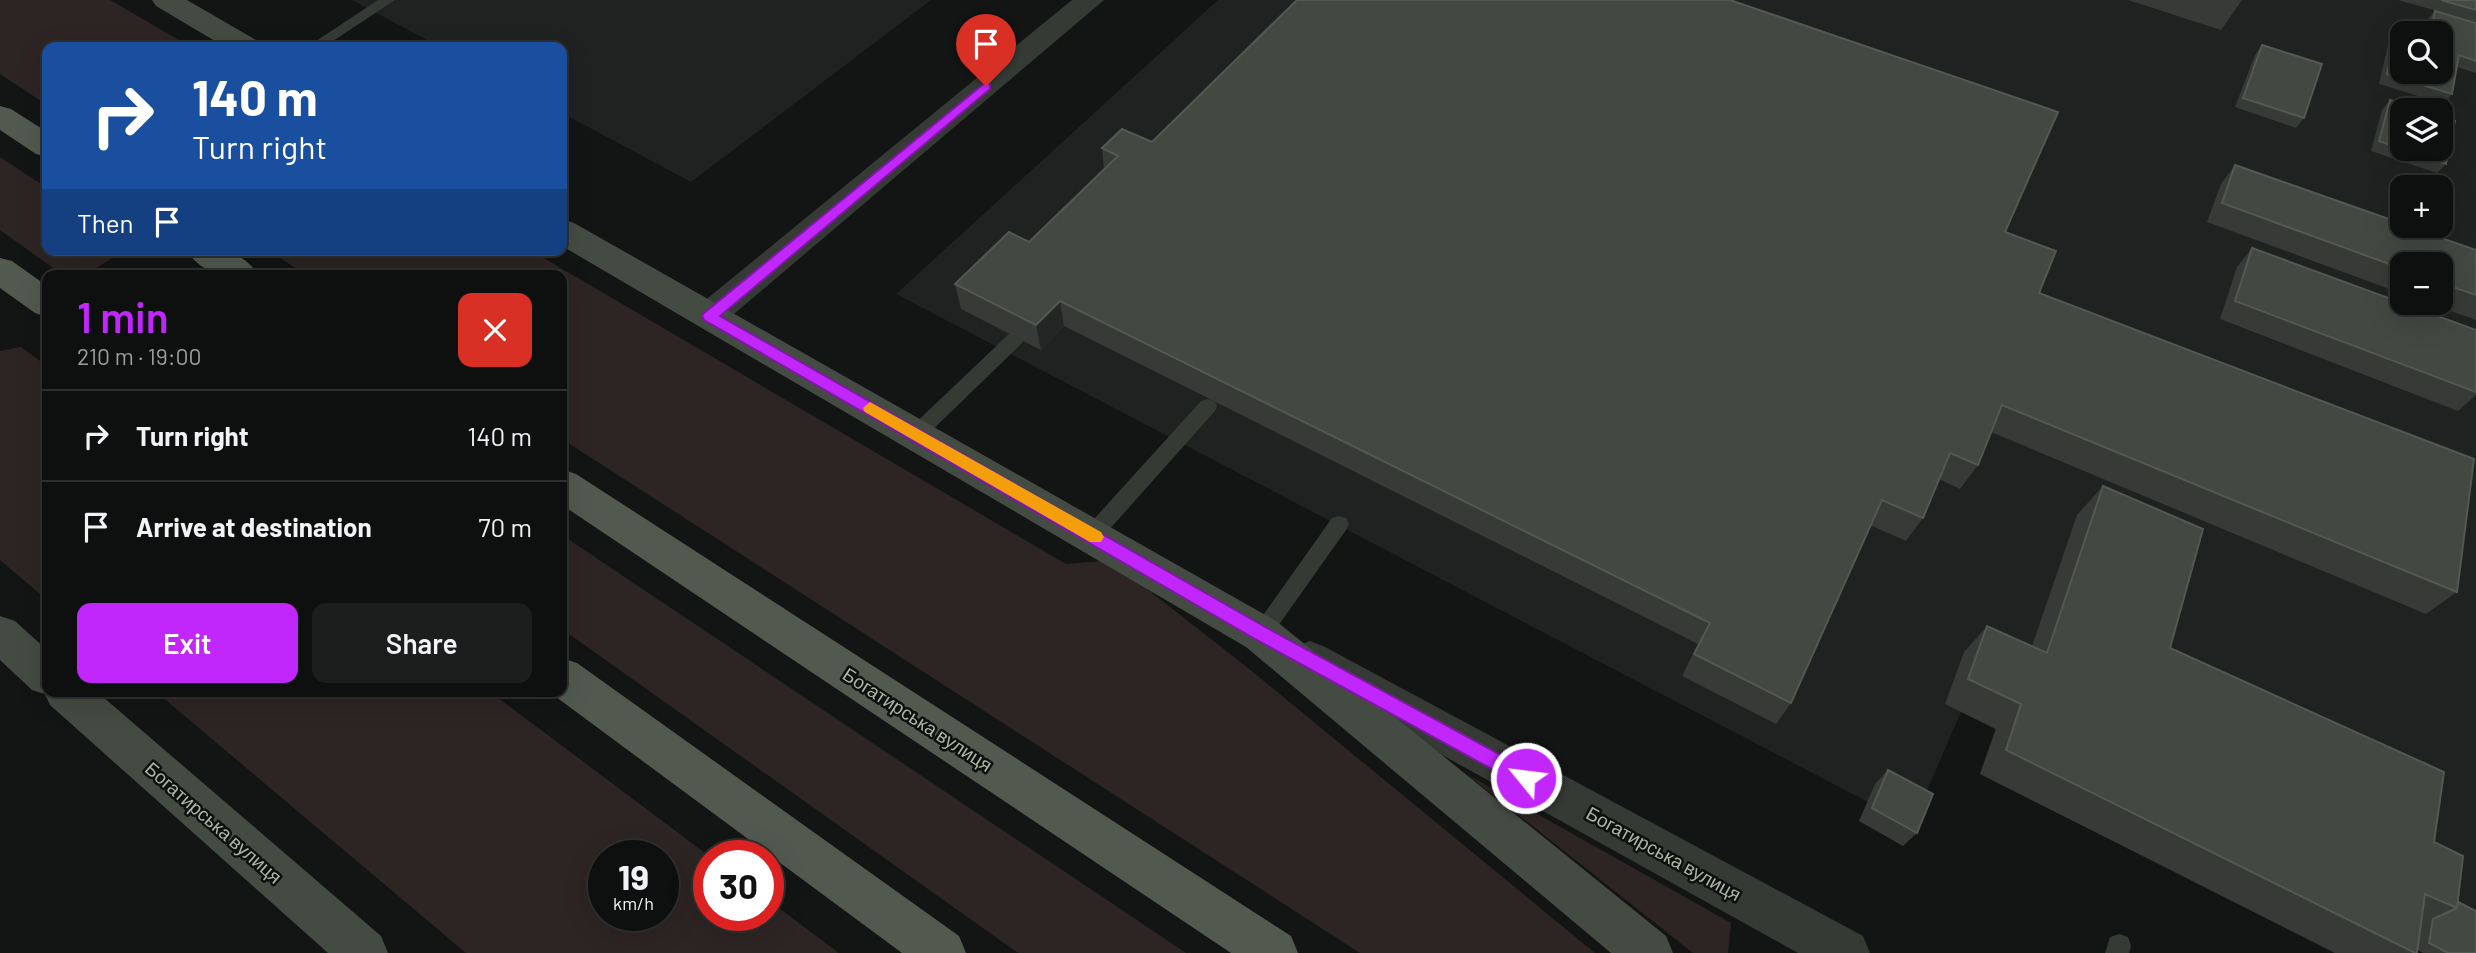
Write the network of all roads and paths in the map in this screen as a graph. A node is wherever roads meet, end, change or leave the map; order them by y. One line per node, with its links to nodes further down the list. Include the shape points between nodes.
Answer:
1 (166, 0): 4 (main road)
2 (388, 0): 5 (lane)
3 (1090, 0): 13 (street)
4 (237, 42)
5 (322, 42)
6 (0, 116): 7 (main road)
7 (42, 144)
8 (567, 234): 13 (main road, Богатирська вулиця)
9 (213, 256): 11 (main road)
10 (0, 270): 12 (main road)
11 (234, 270)
12 (42, 300)
13 (709, 316): 16 (main road, Богатирська вулиця)
14 (1016, 338): 16 (lane)
15 (1208, 406): 19 (lane)
16 (916, 434): 19 (main road, Богатирська вулиця)
17 (567, 488): 27 (main road, Богатирська вулиця)
18 (1339, 524): 21 (lane)
19 (1091, 535): 21 (main road, Богатирська вулиця)
20 (0, 634): 22 (main road)
21 (1261, 634): 28 (main road, Богатирська вулиця); 29 (street, Богатирська вулиця)
22 (42, 672)
23 (567, 681): 26 (main road)
24 (72, 697): 25 (main road, Богатирська вулиця)
25 (364, 953)
26 (942, 953)
27 (1274, 953)
28 (1649, 953)
29 (1846, 953)

